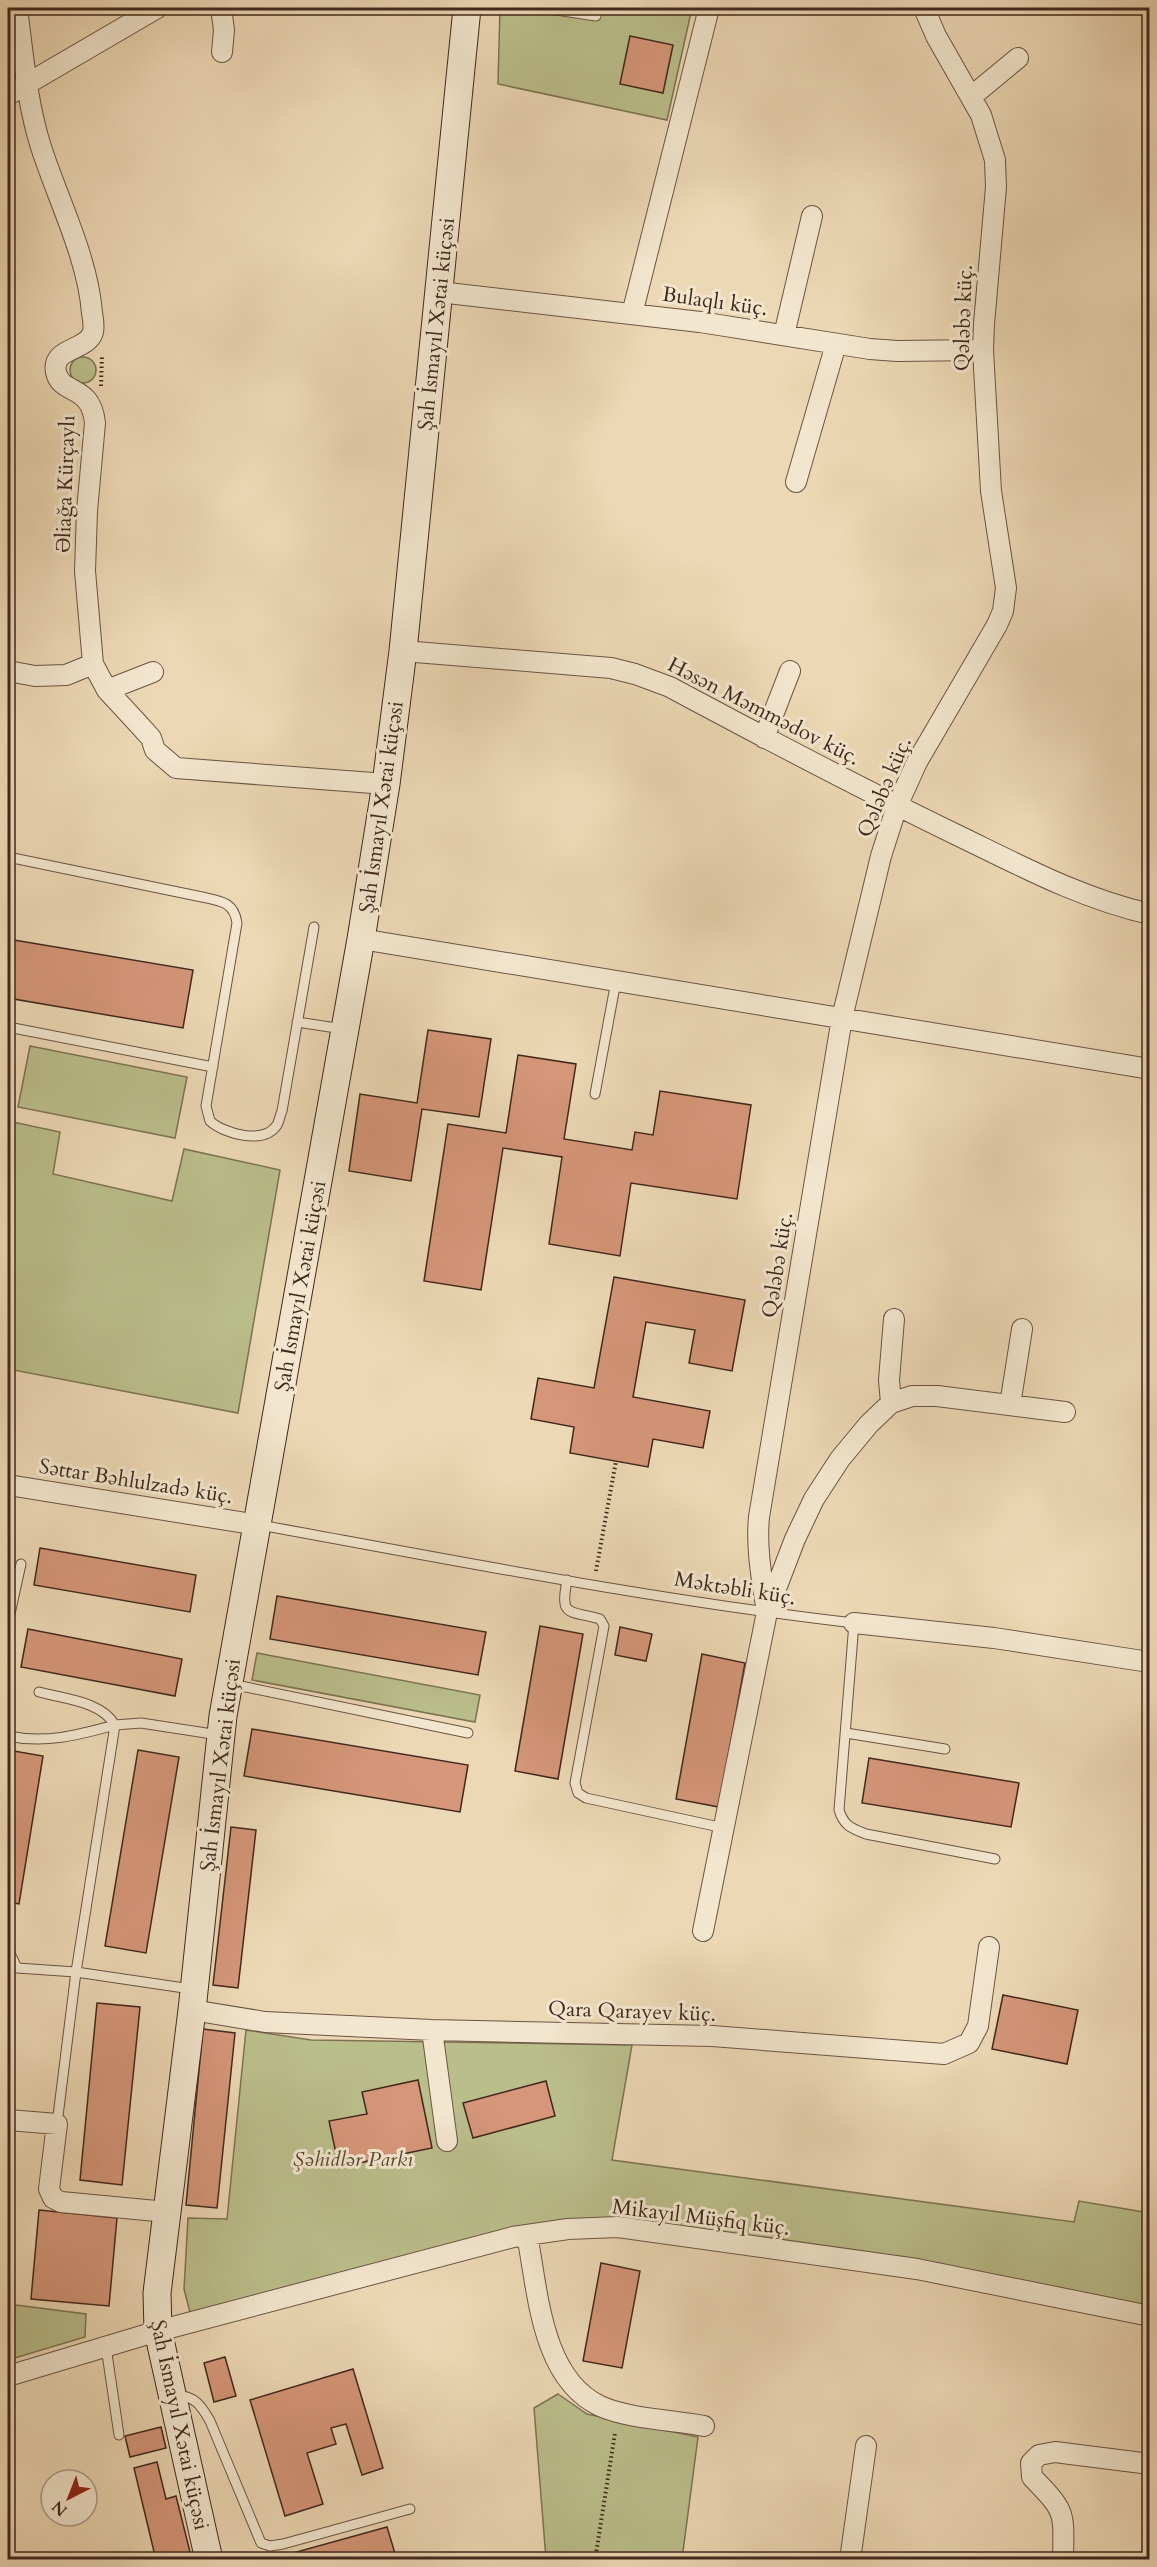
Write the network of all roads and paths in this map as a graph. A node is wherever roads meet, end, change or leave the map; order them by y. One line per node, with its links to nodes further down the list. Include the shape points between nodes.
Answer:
1 (17, 8): 11 (street)
2 (157, 8): 11 (street)
3 (221, 8): 9 (street)
4 (467, 8): 15 (street, Şah İsmayıl Xətai küçəsi)
5 (543, 8): 8 (lane)
6 (709, 8): 16 (street)
7 (924, 8): 13 (street, Qələbə küç.)
8 (596, 16)
9 (222, 52)
10 (1018, 58): 13 (street)
11 (27, 83): 12 (street); 17 (street, via 38,139 83,269)
12 (8, 95)
13 (972, 96): 20 (street, Qələbə küç., via 995,160)
14 (812, 216): 18 (street)
15 (439, 292): 16 (street, Bulaqlı küç.); 23 (street, Şah İsmayıl Xətai küçəsi)
16 (632, 314): 18 (street, Bulaqlı küç.)
17 (93, 332): 21 (path, via 102,346 103,366); 21 (street, Əliağa Kürçaylı, via 87,341 62,354 55,369 57,378 88,398)
18 (784, 335): 19 (street, Bulaqlı küç.)
19 (836, 344): 20 (street, Bulaqlı küç., via 897,351); 22 (street)
20 (983, 350): 31 (street, Qələbə küç., via 991,491 1006,588 1003,611 917,762)
21 (94, 410): 24 (street, Əliağa Kürçaylı, via 85,572)
22 (796, 482)
23 (403, 651): 29 (street, Həsən Məmmədov küç., via 611,668 670,687); 30 (street, Şah İsmayıl Xətai küçəsi)
24 (93, 664): 25 (street, via 66,675 35,676); 28 (street, Əliağa Kürçaylı)
25 (8, 671)
26 (790, 671): 29 (street)
27 (153, 672): 28 (street)
28 (107, 690): 30 (street, Əliağa Kürçaylı, via 143,729 155,750 176,768)
29 (764, 738): 31 (street, Həsən Məmmədov küç.)
30 (386, 784): 35 (street, Şah İsmayıl Xətai küçəsi)
31 (897, 806): 33 (street, Həsən Məmmədov küç., via 1057,882); 37 (street, Qələbə küç.)
32 (8, 857): 41 (lane, via 228,905 237,923)
33 (1149, 914)
34 (314, 927): 38 (lane)
35 (361, 939): 36 (street); 40 (street, Şah İsmayıl Xətai küçəsi)
36 (616, 981): 37 (street); 43 (lane)
37 (842, 1018): 42 (street); 55 (street, Qələbə küç., via 759,1517 758,1552)
38 (297, 1022): 40 (lane); 41 (lane, via 282,1111 277,1125 268,1133 259,1136 227,1132 210,1121 206,1106)
39 (8, 1027): 41 (lane)
40 (345, 1029): 51 (street, Şah İsmayıl Xətai küçəsi)
41 (213, 1066)
42 (1149, 1069)
43 (595, 1094)
44 (894, 1319): 46 (street)
45 (1022, 1329): 47 (street)
46 (891, 1402): 47 (street, via 912,1396 937,1396); 55 (street, via 840,1459 814,1499)
47 (1010, 1405): 48 (street)
48 (1065, 1412)
49 (616, 1461): 54 (path)
50 (8, 1485): 51 (street, Səttar Bəhlulzadə küç.)
51 (258, 1525): 53 (lane, Məktəbli küç.); 59 (street, Şah İsmayıl Xətai küçəsi)
52 (21, 1564): 56 (lane)
53 (567, 1580): 54 (lane, Məktəbli küç.); 67 (lane, via 565,1608 600,1619 604,1626 575,1784 578,1793)
54 (594, 1584): 55 (lane, Məktəbli küç.)
55 (767, 1612): 57 (lane, Məktəbli küç.); 67 (street)
56 (8, 1623)
57 (854, 1623): 58 (street, via 994,1638); 63 (lane)
58 (1149, 1662)
59 (229, 1684): 62 (lane); 65 (street, Şah İsmayıl Xətai küçəsi)
60 (39, 1692): 61 (lane, via 100,1709)
61 (115, 1725): 64 (lane, via 62,1739); 65 (lane, via 141,1723); 73 (lane)
62 (468, 1733)
63 (846, 1733): 66 (lane); 68 (lane, via 839,1810 849,1827 866,1834)
64 (8, 1736)
65 (221, 1736): 74 (street, Şah İsmayıl Xətai küçəsi)
66 (945, 1749)
67 (724, 1828): 69 (street)
68 (995, 1859)
69 (703, 1931)
70 (989, 1947): 75 (street, Qara Qarayev küç., via 978,2026 969,2043 944,2054 712,2036)
71 (8, 1949): 72 (lane)
72 (12, 1968): 73 (lane)
73 (76, 1972): 74 (lane); 77 (lane)
74 (193, 2000): 75 (street, Qara Qarayev küç., via 265,2022); 79 (street, Şah İsmayıl Xətai küçəsi)
75 (432, 2030): 78 (street)
76 (8, 2120): 77 (street)
77 (57, 2124): 79 (street, via 49,2189 53,2198)
78 (447, 2141)
79 (167, 2212): 82 (street, Şah İsmayıl Xətai küçəsi, via 157,2293)
80 (527, 2235): 81 (street, Mikayıl Müşfiq küç., via 618,2227 917,2269); 82 (street, Mikayıl Müşfiq küç.); 86 (street, via 549,2346 572,2385 588,2399)
81 (1149, 2316)
82 (158, 2331): 83 (street, Mikayıl Müşfiq küç.); 85 (street, Şah İsmayıl Xətai küçəsi)
83 (106, 2347): 84 (street, Mikayıl Müşfiq küç.); 88 (lane)
84 (8, 2376)
85 (172, 2395): 91 (lane, via 187,2396 200,2404 261,2542 270,2546 284,2544); 92 (street, Şah İsmayıl Xətai küçəsi)
86 (618, 2412): 87 (street); 93 (path)
87 (704, 2426)
88 (119, 2435)
89 (866, 2446): 94 (street)
90 (1149, 2463): 95 (street, via 1055,2452 1040,2455 1031,2463 1032,2477 1056,2502 1064,2517)
91 (410, 2509)
92 (209, 2559)
93 (595, 2559)
94 (850, 2559)
95 (1064, 2559)

